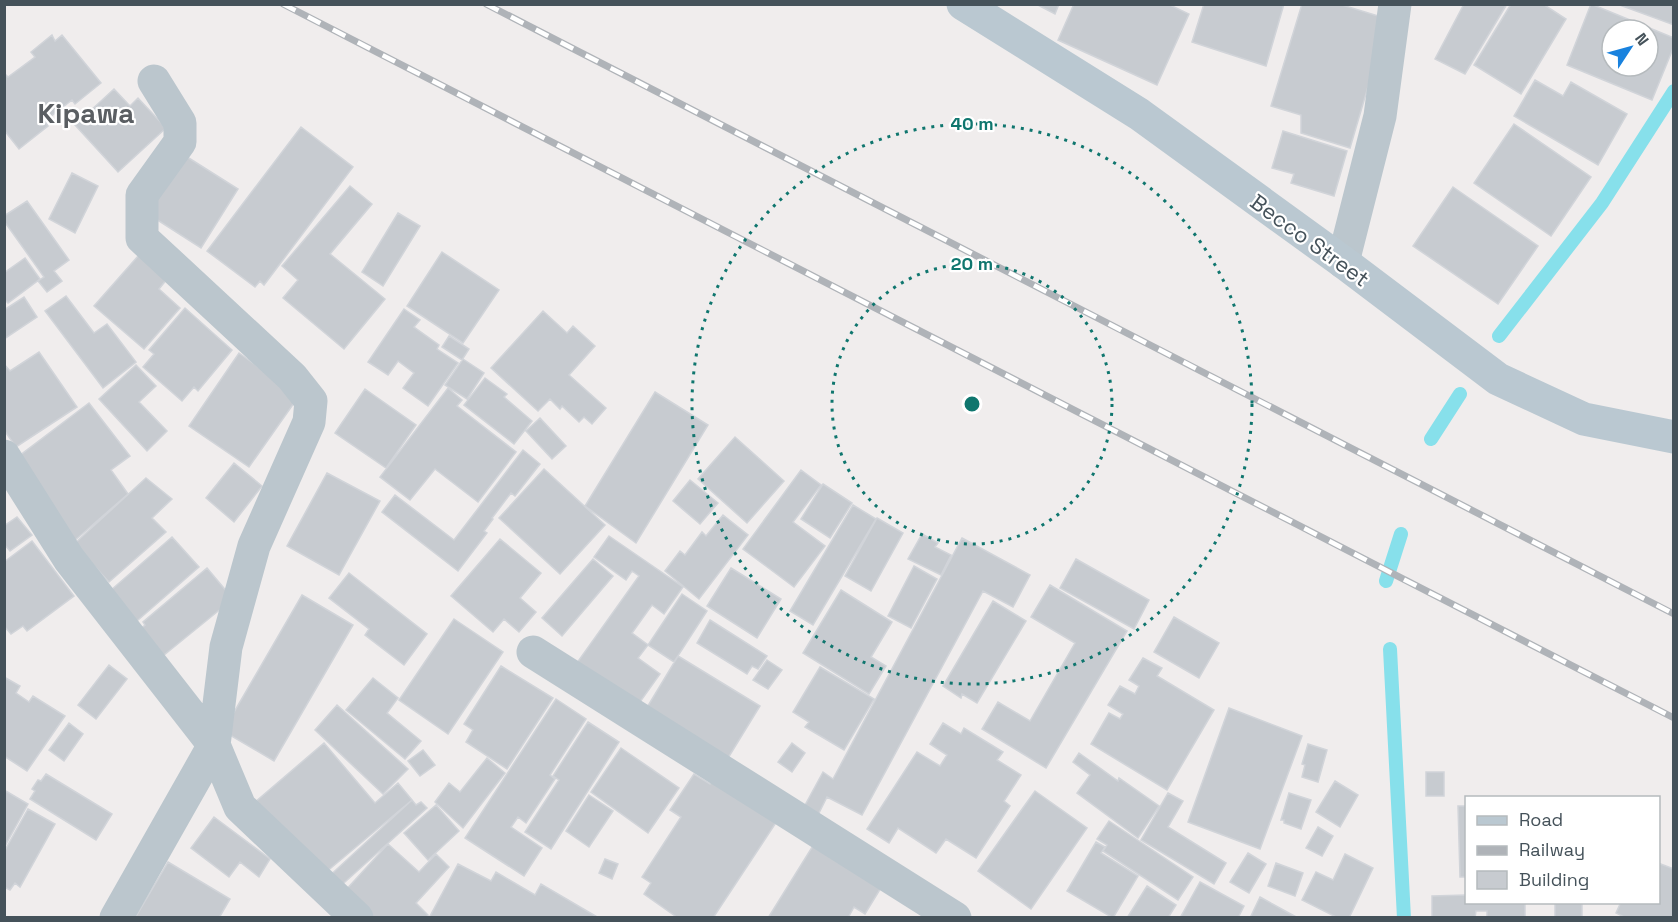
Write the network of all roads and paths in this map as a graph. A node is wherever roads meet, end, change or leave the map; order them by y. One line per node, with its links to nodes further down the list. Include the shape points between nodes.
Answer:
1 (963, 4): 4 (street, Becco Street, via 1139,114)
2 (1395, 4): 4 (street, via 1380,116)
3 (154, 81): 8 (street, via 180,123 180,142 142,195 142,238 292,377 311,401 309,422 254,546 226,647)
4 (1342, 262): 5 (street, Becco Street, via 1498,379 1584,419)
5 (1674, 437)
6 (4, 456): 8 (street, via 69,559)
7 (533, 652): 9 (street)
8 (214, 745): 10 (street); 11 (street, via 240,807)
9 (938, 913)
10 (117, 918)
11 (357, 918)

